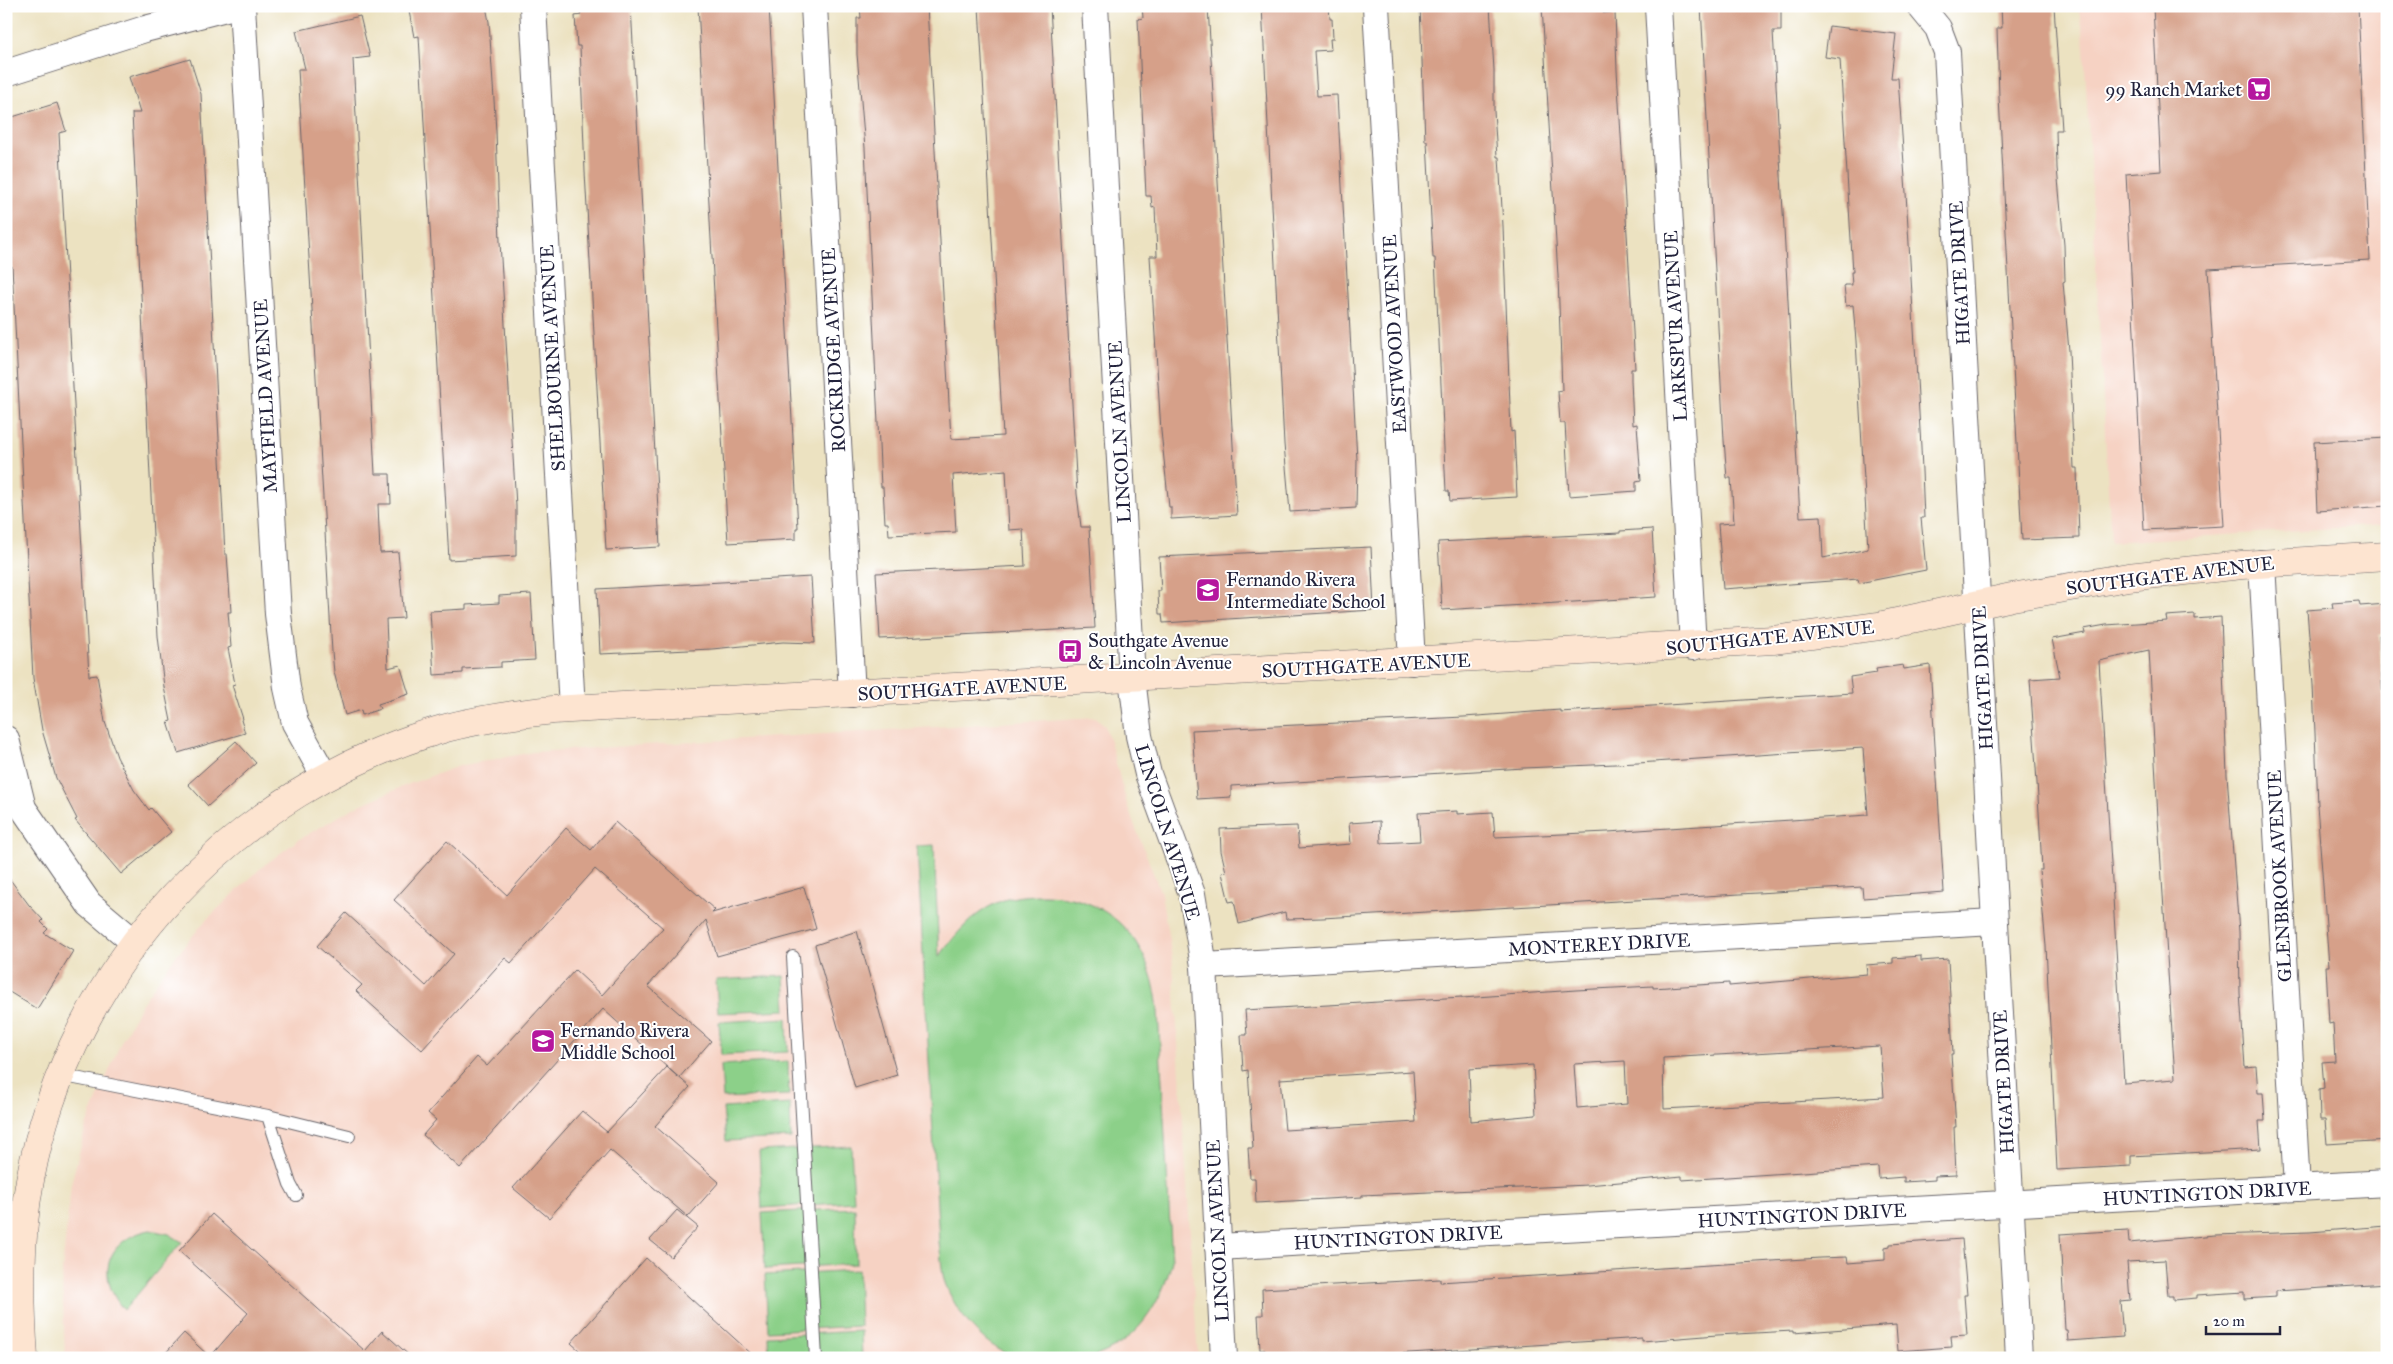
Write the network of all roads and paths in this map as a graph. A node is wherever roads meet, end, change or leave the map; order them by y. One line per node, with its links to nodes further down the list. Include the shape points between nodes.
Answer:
1 (234, 6): 9 (street, via 145,29)
2 (242, 6): 19 (street, MAYFIELD AVENUE, via 278,614 286,688 295,723)
3 (533, 6): 17 (street, SHELBOURNE AVENUE)
4 (814, 6): 16 (street, ROCKRIDGE AVENUE)
5 (1095, 6): 15 (street, LINCOLN AVENUE)
6 (1376, 6): 14 (street, EASTWOOD AVENUE)
7 (1658, 6): 13 (street, LARKSPUR AVENUE)
8 (1920, 6): 12 (street, HIGATE DRIVE, via 1938,28 1947,52)
9 (6, 73)
10 (2387, 556): 11 (street, SOUTHGATE AVENUE)
11 (2262, 563): 12 (street, SOUTHGATE AVENUE, via 2119,578); 28 (street, GLENBROOK AVENUE)
12 (1978, 605): 13 (street, SOUTHGATE AVENUE, via 1827,634); 20 (street, HIGATE DRIVE)
13 (1693, 647): 14 (street, SOUTHGATE AVENUE)
14 (1412, 662): 15 (street, SOUTHGATE AVENUE)
15 (1132, 678): 16 (street, SOUTHGATE AVENUE); 23 (street, LINCOLN AVENUE, via 1143,755 1192,894)
16 (852, 694): 17 (street, SOUTHGATE AVENUE)
17 (572, 709): 19 (street, SOUTHGATE AVENUE, via 508,716 447,728 371,755)
18 (6, 739): 21 (street, via 23,808 89,904)
19 (325, 777): 21 (street, SOUTHGATE AVENUE, via 276,807 214,857 169,899)
20 (1994, 922): 23 (street, MONTEREY DRIVE); 30 (street, HIGATE DRIVE)
21 (134, 942): 24 (street, SOUTHGATE AVENUE, via 90,1010)
22 (793, 957): 34 (lane)
23 (1204, 966): 31 (street, LINCOLN AVENUE)
24 (60, 1075): 25 (lane); 32 (street, SOUTHGATE AVENUE, via 30,1180)
25 (268, 1116): 26 (lane); 29 (lane)
26 (349, 1136)
27 (2387, 1183): 28 (street, HUNTINGTON DRIVE)
28 (2297, 1188): 30 (street, HUNTINGTON DRIVE)
29 (296, 1195)
30 (2010, 1204): 31 (street, HUNTINGTON DRIVE); 36 (street, HIGATE DRIVE)
31 (1218, 1247): 35 (street, LINCOLN AVENUE)
32 (14, 1319): 33 (street, SOUTHGATE AVENUE)
33 (24, 1358)
34 (816, 1358)
35 (1224, 1358)
36 (2018, 1358)

